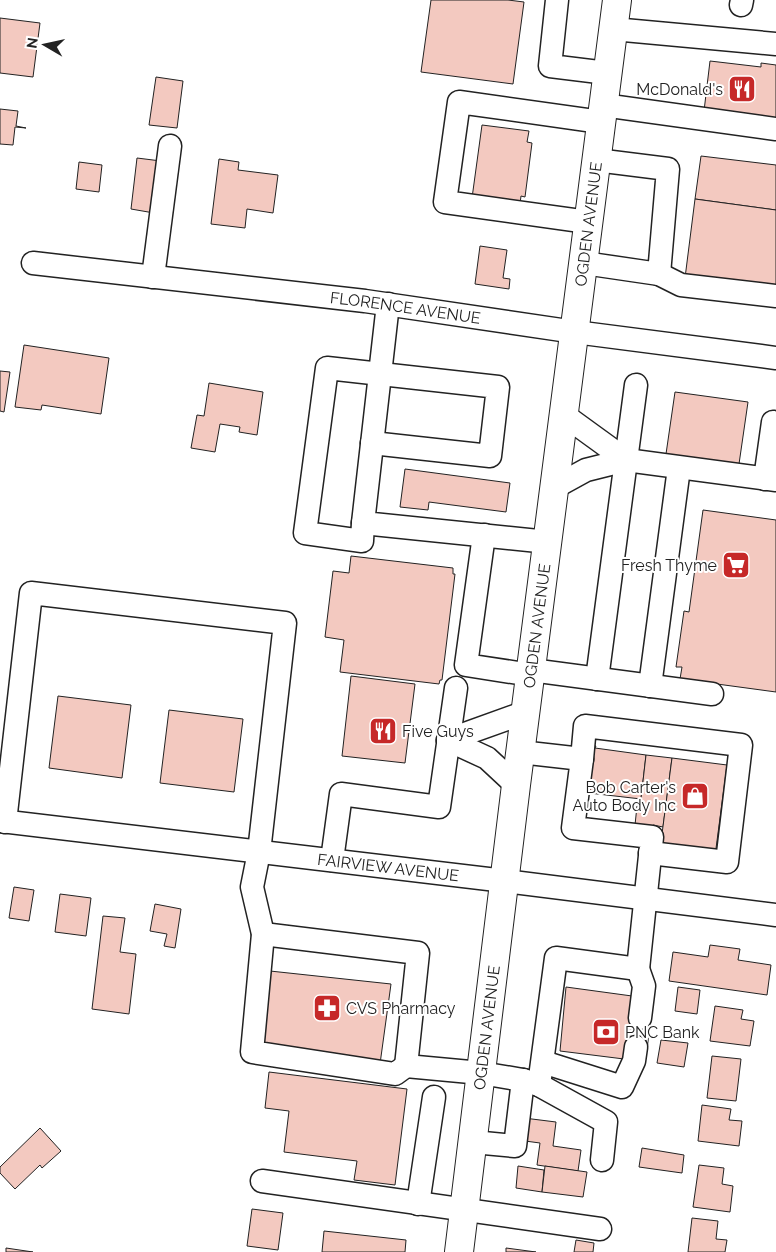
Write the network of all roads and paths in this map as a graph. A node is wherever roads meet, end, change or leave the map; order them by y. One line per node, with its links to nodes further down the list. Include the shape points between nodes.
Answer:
1 (557, 0): 7 (street, via 550,66)
2 (617, 0): 3 (main road, OGDEN AVENUE)
3 (613, 29): 4 (street); 7 (main road, OGDEN AVENUE)
4 (727, 40): 5 (street); 6 (street, via 747,53)
5 (776, 44)
6 (776, 56)
7 (607, 72): 8 (main road, OGDEN AVENUE)
8 (602, 114): 9 (street); 11 (main road, OGDEN AVENUE); 12 (street, via 459,102 445,202)
9 (776, 129)
10 (170, 146): 16 (street)
11 (596, 160): 12 (main road, OGDEN AVENUE); 15 (street, via 668,169)
12 (588, 222): 14 (main road, OGDEN AVENUE)
13 (33, 263): 16 (street, FLORENCE AVENUE)
14 (584, 263): 15 (street); 19 (main road, OGDEN AVENUE)
15 (659, 274): 17 (street, via 681,285)
16 (153, 277): 18 (street, FLORENCE AVENUE)
17 (776, 296)
18 (388, 304): 19 (street, FLORENCE AVENUE); 21 (street)
19 (575, 332): 20 (street, FLORENCE AVENUE); 23 (main road, OGDEN AVENUE)
20 (776, 358)
21 (380, 374): 25 (street); 25 (street, via 498,387 490,456); 30 (street, via 327,368 305,533 362,541)
22 (636, 384): 26 (street)
23 (564, 415): 26 (street); 29 (main road, OGDEN AVENUE)
24 (776, 423): 28 (street, via 773,422)
25 (372, 443): 30 (street)
26 (626, 460): 27 (street); 29 (street, via 586,470); 34 (street)
27 (679, 468): 28 (street); 35 (street)
28 (770, 480)
29 (555, 487): 32 (main road, OGDEN AVENUE)
30 (364, 523): 31 (street)
31 (484, 534): 32 (street); 33 (street, via 466,665)
32 (548, 542): 33 (main road, OGDEN AVENUE)
33 (531, 673): 34 (street); 38 (main road, OGDEN AVENUE)
34 (597, 679): 35 (street)
35 (650, 686): 37 (street)
36 (456, 688): 39 (street)
37 (712, 694)
38 (526, 712): 39 (street); 40 (main road, OGDEN AVENUE)
39 (448, 740): 42 (street, via 488,758); 46 (street, via 439,807 341,794)
40 (520, 752): 41 (street); 42 (main road, OGDEN AVENUE)
41 (582, 759): 45 (street, via 573,828 652,837); 45 (street, via 585,726 741,745 727,862)
42 (516, 784): 47 (main road, OGDEN AVENUE)
43 (2, 821): 44 (street, FAIRVIEW AVENUE); 44 (street, via 31,593 285,623)
44 (259, 852): 46 (street, FAIRVIEW AVENUE); 50 (street, via 252,887)
45 (650, 853): 48 (street)
46 (332, 860): 47 (street, FAIRVIEW AVENUE)
47 (505, 881): 48 (street, FAIRVIEW AVENUE); 56 (main road, OGDEN AVENUE)
48 (645, 898): 49 (street, FAIRVIEW AVENUE); 51 (street)
49 (776, 915)
50 (262, 934): 55 (street, via 418,953); 55 (street, via 252,1052 394,1074)
51 (638, 969): 52 (street, via 644,986); 54 (street, via 556,958)
52 (640, 1018)
53 (636, 1047): 54 (street, via 634,1061 622,1087)
54 (543, 1062): 57 (street)
55 (406, 1066): 56 (street)
56 (482, 1073): 57 (street); 59 (main road, OGDEN AVENUE)
57 (531, 1083): 59 (street, via 515,1146); 60 (street, via 606,1122)
58 (434, 1097): 62 (street)
59 (473, 1142): 63 (main road, OGDEN AVENUE)
60 (602, 1160)
61 (262, 1181): 62 (street)
62 (418, 1204): 63 (street)
63 (465, 1210): 64 (street); 65 (main road, OGDEN AVENUE)
64 (600, 1229)
65 (459, 1252)

